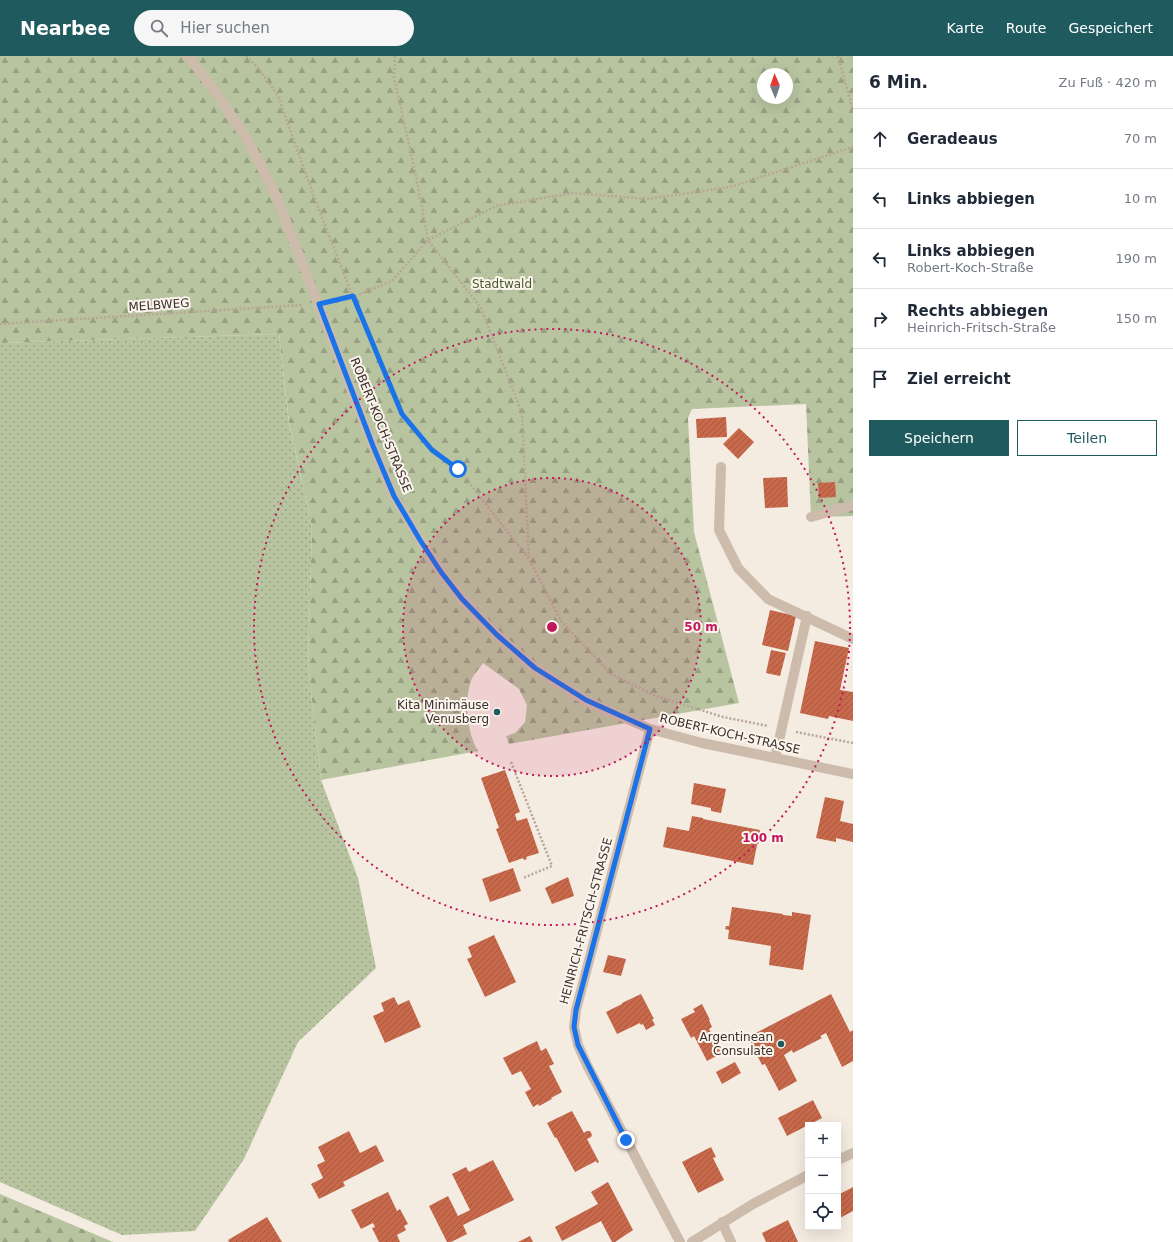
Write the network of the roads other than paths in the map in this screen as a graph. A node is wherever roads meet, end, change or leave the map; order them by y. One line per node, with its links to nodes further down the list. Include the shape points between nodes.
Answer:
1 (188, 56): 7 (street, ROBERT-KOCH-STRASSE, via 218,94 248,141 277,198 394,496 441,572 462,599 497,635 535,668 586,700)
2 (722, 467): 5 (street, via 719,530 738,568 768,599)
3 (853, 504): 4 (street)
4 (811, 518)
5 (806, 616): 6 (street); 8 (street)
6 (853, 639)
7 (650, 729): 8 (street, ROBERT-KOCH-STRASSE); 14 (street, HEINRICH-FRITSCH-STRASSE, via 578,1003 574,1027 578,1045 587,1065)
8 (775, 758): 9 (street, ROBERT-KOCH-STRASSE)
9 (853, 774)
10 (853, 1153): 11 (street)
11 (841, 1159)
12 (805, 1176): 13 (street)
13 (722, 1222): 15 (street); 16 (street)
14 (680, 1242)
15 (692, 1242)
16 (731, 1242)

